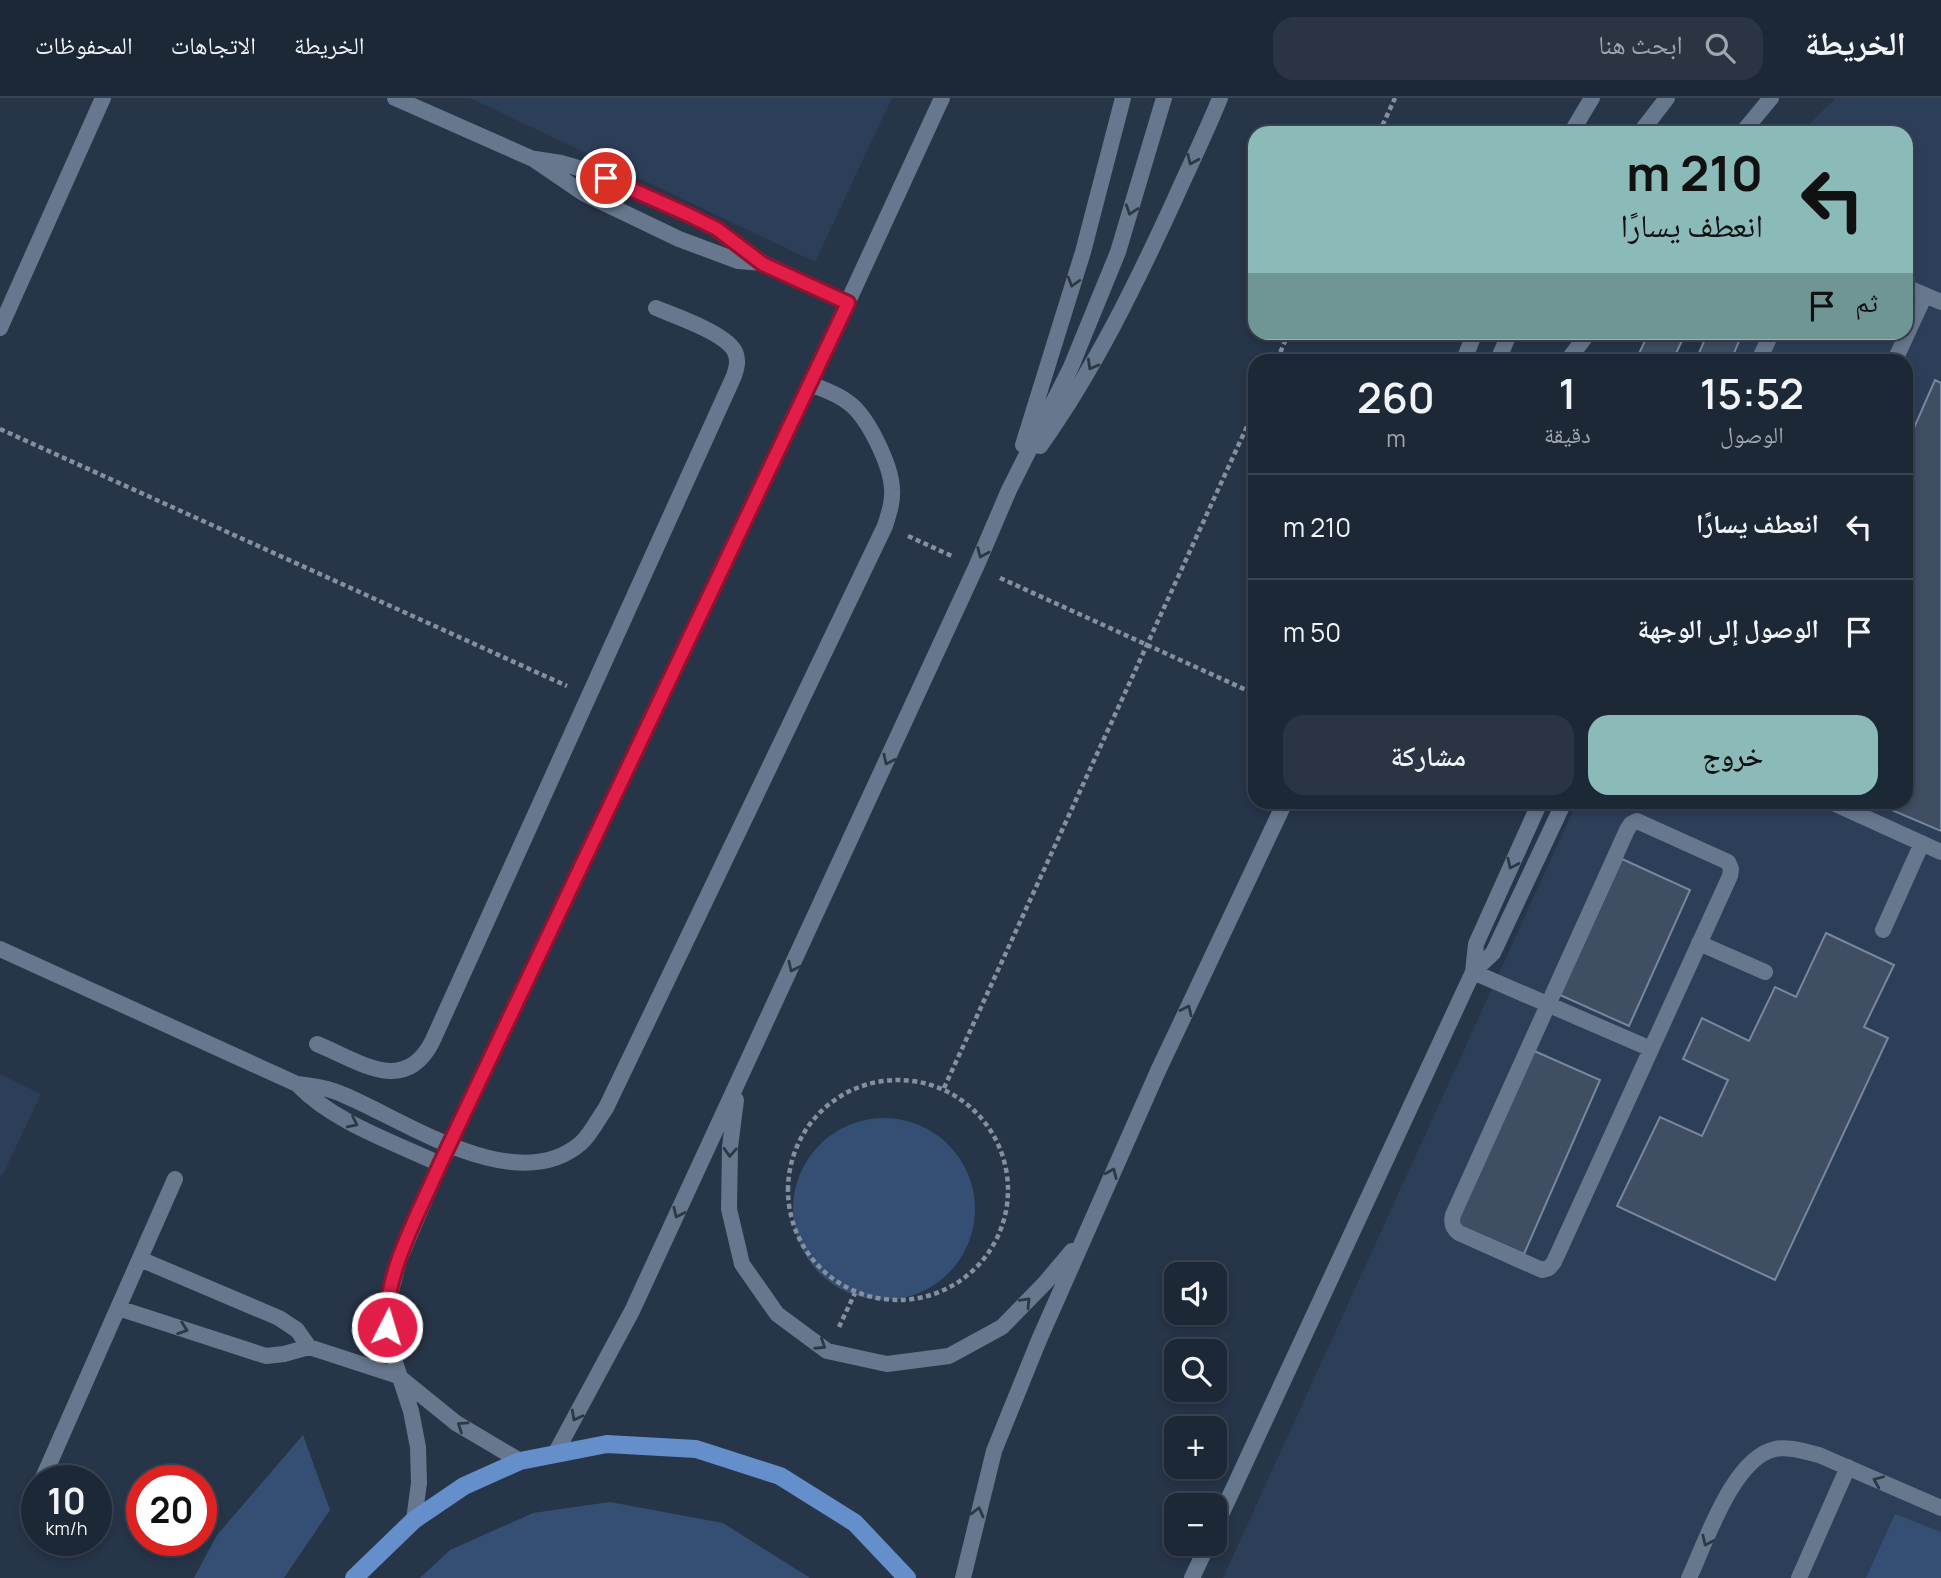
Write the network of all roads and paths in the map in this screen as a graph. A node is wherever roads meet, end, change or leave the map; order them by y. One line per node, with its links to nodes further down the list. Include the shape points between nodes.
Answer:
1 (103, 98): 23 (lane)
2 (395, 98): 15 (lane)
3 (943, 98): 20 (lane)
4 (1123, 98): 27 (lane, one-way to 27, via 1083,252)
5 (1164, 98): 27 (lane, one-way to 27, via 1118,252 1071,368)
6 (1220, 98): 27 (lane, one-way to 27, via 1110,333 1072,401)
7 (1395, 98): 11 (path)
8 (1592, 98): 12 (lane)
9 (1667, 98): 13 (lane)
10 (1771, 98): 14 (lane)
11 (1382, 126)
12 (1575, 126)
13 (1645, 126)
14 (1748, 126)
15 (533, 159): 16 (lane, via 583,193 679,239 738,261); 16 (lane, via 592,172 689,215 717,229)
16 (763, 264): 20 (lane)
17 (1913, 290): 18 (lane)
18 (1925, 295): 19 (lane); 22 (lane)
19 (1941, 302)
20 (848, 303): 24 (lane)
21 (656, 308): 32 (lane, via 725,340 738,363)
22 (1913, 321)
23 (0, 328)
24 (810, 384): 28 (lane, via 850,404 865,421 887,464 892,487); 50 (lane)
25 (1248, 425): 30 (path)
26 (0, 429): 32 (path)
27 (1009, 490): 29 (lane, one-way to 29)
28 (885, 526): 29 (path); 50 (lane, via 606,1108 582,1142 555,1159 520,1163)
29 (976, 567): 30 (path); 48 (lane, one-way to 48)
30 (1148, 646): 31 (path); 49 (path)
31 (1248, 691)
32 (589, 696): 45 (lane, via 423,1059 408,1070 389,1072)
33 (1282, 809): 53 (lane, one-way to 33)
34 (1537, 809): 42 (lane, one-way to 42, via 1478,938)
35 (1561, 809): 42 (lane, via 1493,953)
36 (1847, 809): 37 (lane)
37 (1922, 843): 38 (lane); 39 (lane)
38 (1941, 852)
39 (1884, 930)
40 (1699, 943): 43 (lane); 44 (lane, via 1731,869 1728,862 1637,821 1627,830); 46 (lane)
41 (0, 949): 47 (lane)
42 (1473, 972): 44 (lane); 64 (lane)
43 (1765, 972)
44 (1548, 1004): 46 (lane); 46 (lane, via 1451,1222 1459,1233 1535,1268 1549,1268 1554,1262)
45 (317, 1044)
46 (1651, 1049)
47 (297, 1084): 50 (lane, via 343,1094); 51 (lane, one-way to 51, via 334,1114)
48 (738, 1085): 58 (lane, one-way to 58, via 729,1209 742,1264 777,1314); 60 (lane, one-way to 60, via 632,1311)
49 (944, 1088): 55 (path, via 979,1113 1002,1150 1009,1192 1000,1234 976,1270 939,1294 897,1302); 55 (path, via 901,1079 858,1086 821,1110 796,1146 787,1189 795,1233 819,1269)
50 (449, 1146): 51 (lane)
51 (440, 1164): 59 (lane, via 399,1260 386,1310 388,1344)
52 (175, 1179): 54 (lane)
53 (1084, 1235): 58 (lane, one-way to 53, via 887,1364 948,1356 1002,1328); 70 (lane, one-way to 53, via 994,1451)
54 (140, 1259): 56 (lane); 57 (lane, via 279,1318 297,1330)
55 (855, 1293): 58 (path)
56 (118, 1308): 57 (lane, one-way to 57, via 266,1356); 62 (lane)
57 (309, 1346): 59 (lane)
58 (827, 1351)
59 (398, 1376): 61 (lane, one-way to 59, via 456,1423); 66 (lane, via 418,1447)
60 (555, 1454): 61 (main road); 69 (main road, via 607,1444 696,1449 780,1476 855,1523)
61 (520, 1461): 66 (main road, via 464,1486)
62 (49, 1465)
63 (1848, 1468): 65 (lane, one-way to 63); 72 (lane, one-way to 72, via 1798,1450 1776,1449 1755,1458 1728,1494); 73 (lane)
64 (1227, 1502)
65 (1941, 1508)
66 (414, 1520): 68 (main road)
67 (1202, 1556): 71 (lane)
68 (354, 1578)
69 (907, 1578)
70 (963, 1578)
71 (1192, 1578)
72 (1689, 1578)
73 (1799, 1578)

